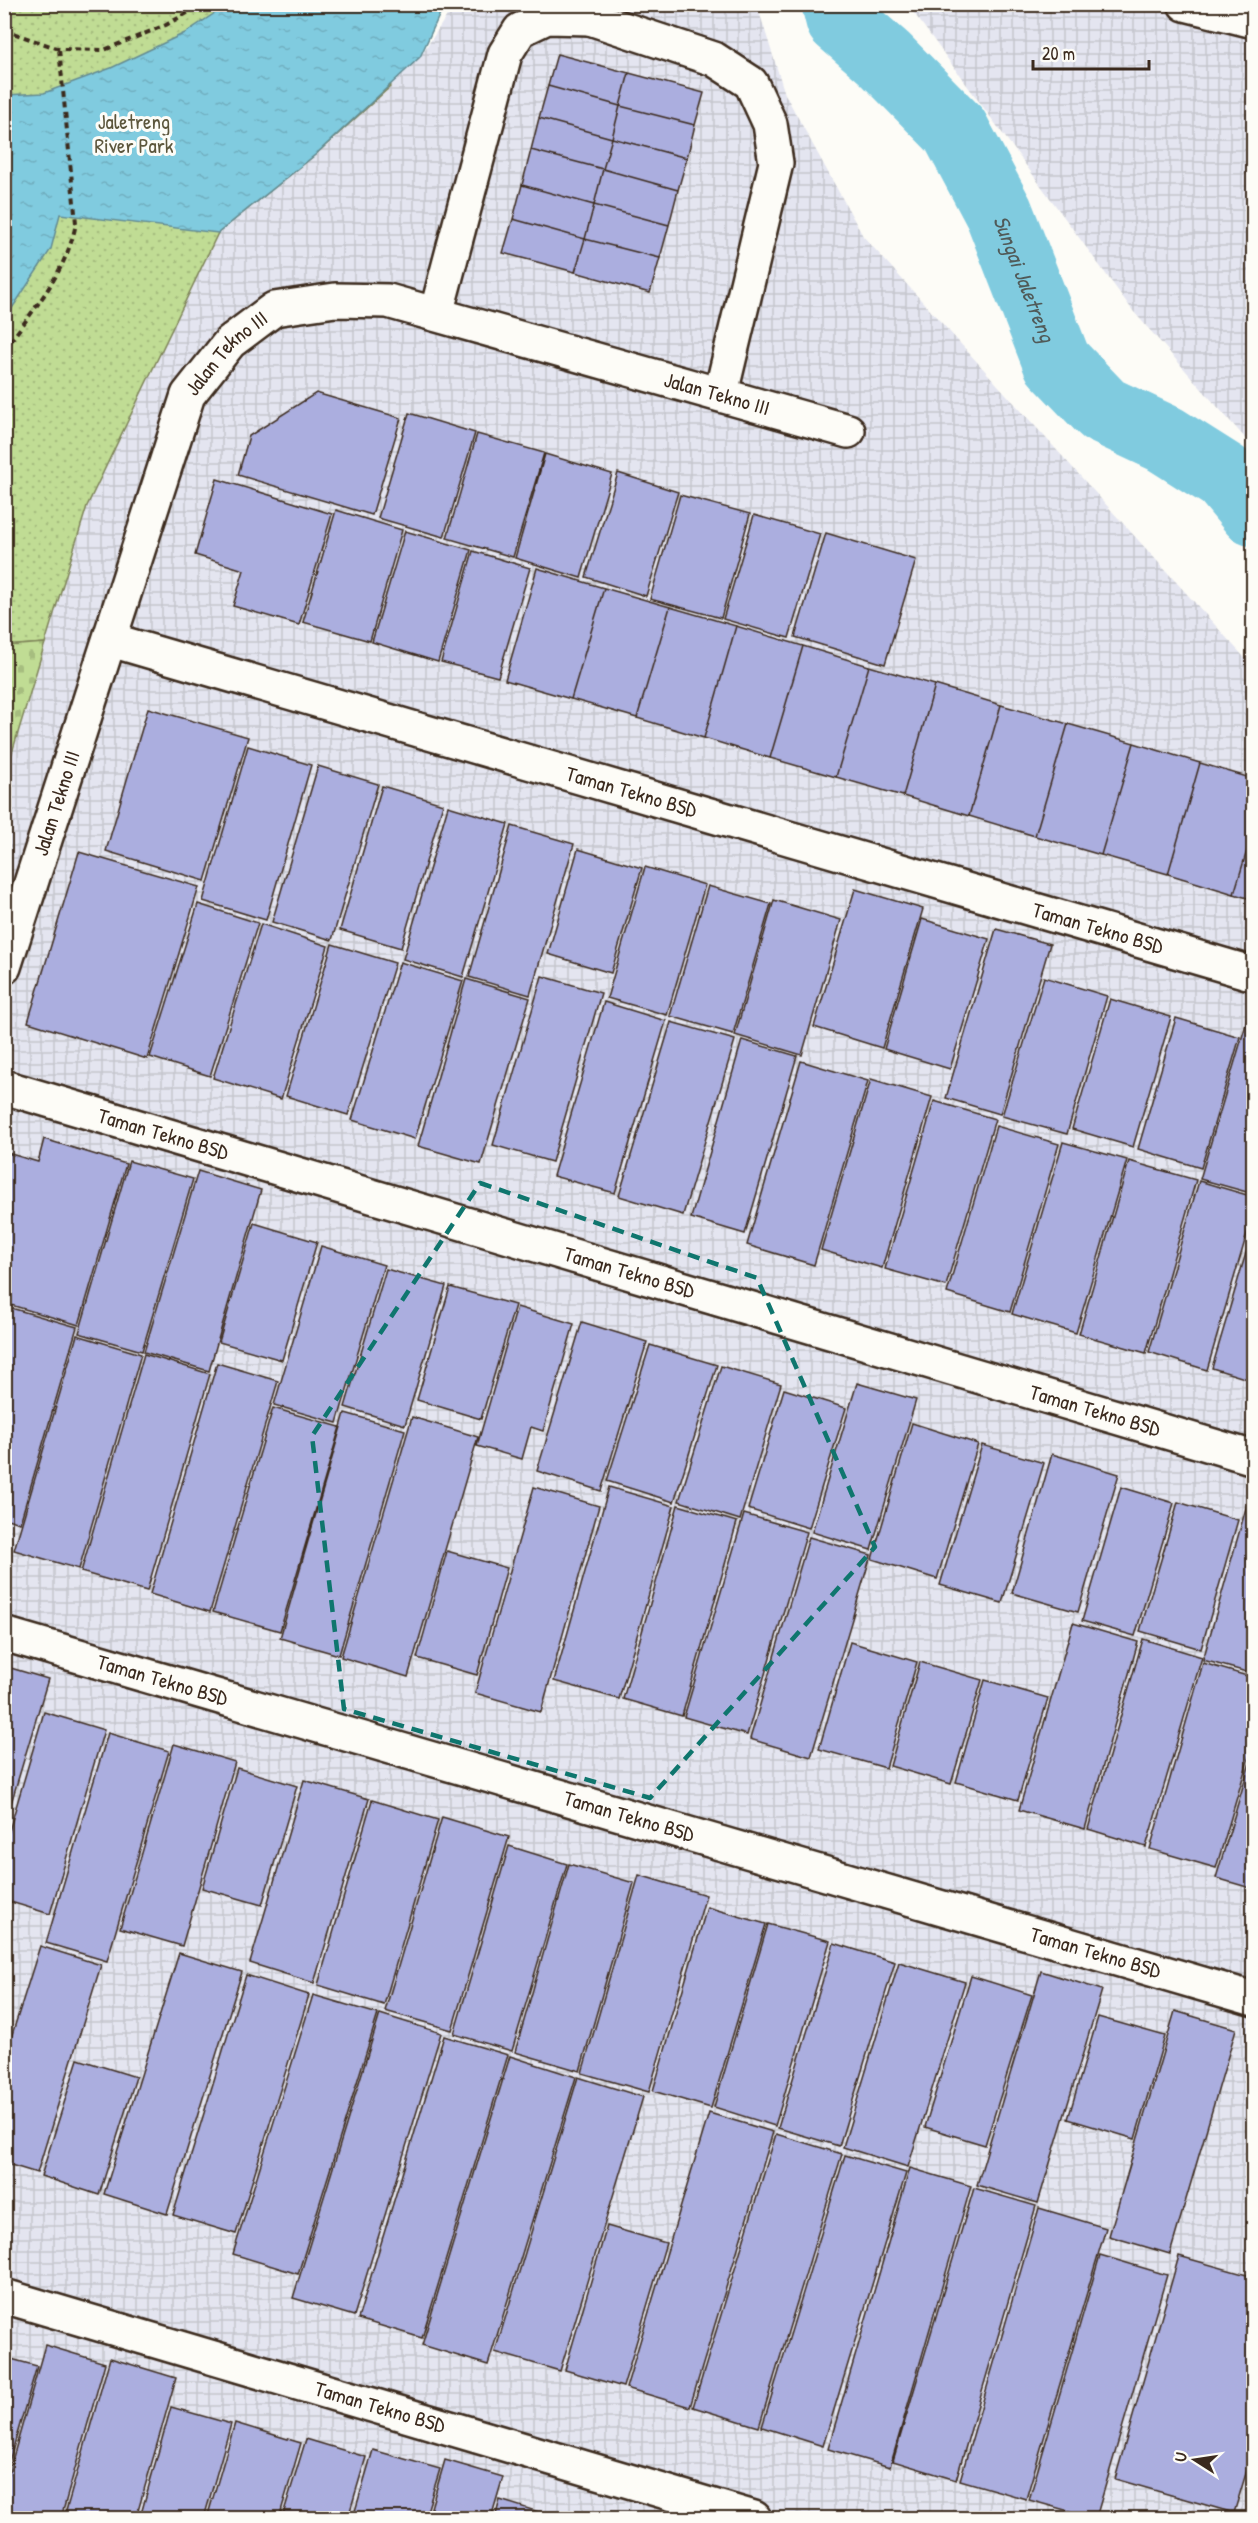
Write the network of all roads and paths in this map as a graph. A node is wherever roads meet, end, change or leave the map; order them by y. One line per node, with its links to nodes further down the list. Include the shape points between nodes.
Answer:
1 (203, 4): 6 (path, via 166,25 104,50)
2 (1185, 4): 4 (lane)
3 (592, 11): 7 (lane, via 547,17 520,30 505,54); 9 (lane, via 714,58 751,83 770,124 776,163)
4 (1254, 21)
5 (4, 30): 6 (path)
6 (59, 49): 8 (path, via 76,223 72,245 56,278)
7 (436, 314): 9 (lane, Jalan Tekno III); 11 (lane, Jalan Tekno III, via 388,301 336,300 274,309 230,342 188,395)
8 (4, 350)
9 (721, 393): 10 (lane, Jalan Tekno III)
10 (848, 430)
11 (111, 640): 12 (lane, Jalan Tekno III); 13 (lane, Taman Tekno BSD)
12 (4, 967)
13 (1254, 974)
14 (4, 1087): 15 (lane, Taman Tekno BSD)
15 (1254, 1458)
16 (4, 1634): 17 (lane, Taman Tekno BSD)
17 (1254, 1999)
18 (4, 2296): 19 (lane, Taman Tekno BSD)
19 (754, 2518)

